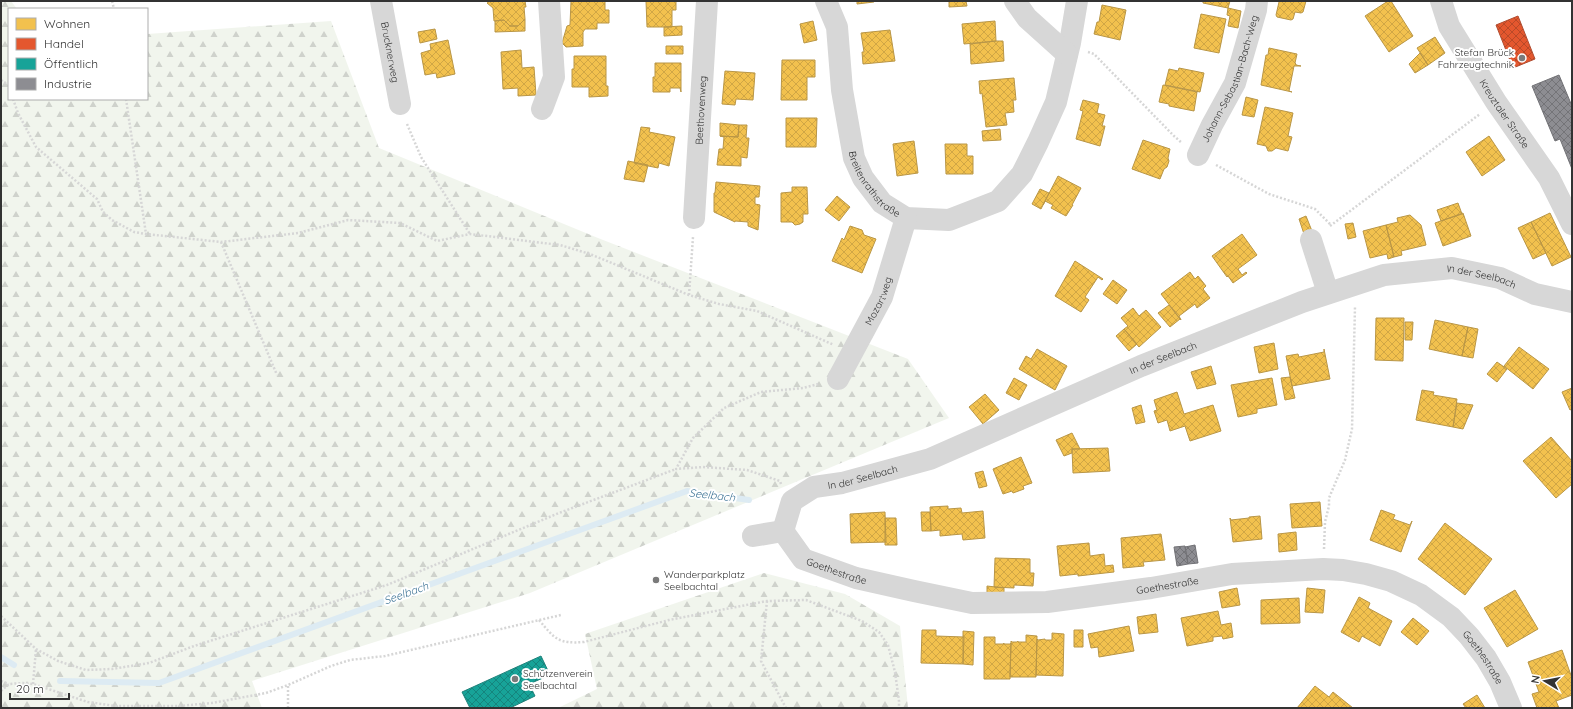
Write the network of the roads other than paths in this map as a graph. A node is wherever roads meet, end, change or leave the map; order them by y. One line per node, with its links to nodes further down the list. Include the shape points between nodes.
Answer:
1 (381, 1): 10 (street, Brucknerweg)
2 (549, 1): 11 (street, via 554,77)
3 (707, 1): 13 (street, Beethovenweg)
4 (826, 1): 14 (street, Breitenrathstraße, via 837,27 842,90 854,158 863,178 882,203)
5 (1015, 1): 9 (street, via 1027,18)
6 (1077, 1): 9 (street, Breitenrathstraße)
7 (1257, 1): 12 (street, Johann-Sebastian-Bach-Weg, via 1235,83)
8 (1441, 1): 15 (street, Kreuztaler Straße, via 1449,26 1496,102 1549,178)
9 (1067, 54): 14 (street, Breitenrathstraße, via 1056,102 1038,142 1022,174 998,201 949,220)
10 (400, 104)
11 (542, 109)
12 (1198, 155)
13 (694, 218)
14 (906, 218): 19 (street, Mozartweg, via 882,297)
15 (1572, 224)
16 (1311, 240): 17 (street)
17 (1328, 293): 18 (street, In der Seelbach, via 1384,275 1452,268 1500,278 1535,294); 20 (street, In der Seelbach, via 1141,366 930,459 842,483 814,487 792,501)
18 (1572, 302)
19 (838, 379)
20 (783, 531): 21 (street); 22 (street, Goethestraße, via 803,559 856,578 972,602 1047,602 1232,574 1323,569 1366,574 1391,581 1421,595 1450,617 1486,658)
21 (753, 536)
22 (1511, 708)

